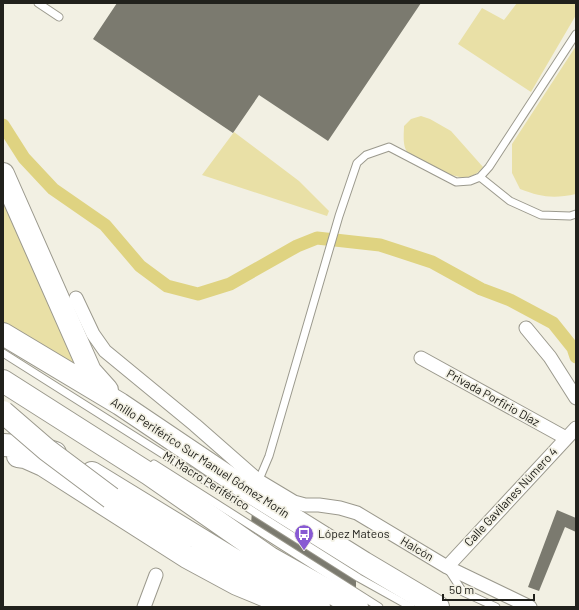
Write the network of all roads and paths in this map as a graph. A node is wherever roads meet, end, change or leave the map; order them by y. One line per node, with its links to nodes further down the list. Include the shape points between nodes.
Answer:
1 (38, 3): 2 (lane)
2 (59, 17)
3 (576, 34): 5 (lane)
4 (3, 174): 15 (highway, via 90,372)
5 (480, 177): 6 (lane, via 510,201 541,215); 22 (lane, via 456,182 389,147 366,155 357,163 269,456)
6 (576, 214)
7 (76, 298): 22 (street, Halcón, via 93,334 105,351 195,425)
8 (526, 328): 14 (street, via 550,357)
9 (3, 334): 15 (highway, Anillo Periférico Sur Manuel Gómez Morín)
10 (3, 353): 33 (lane, Mi Macro Periférico, via 360,578)
11 (421, 358): 18 (street, Privada Porfirio Díaz)
12 (3, 381): 24 (highway, via 149,474)
13 (3, 398): 24 (highway, via 25,409)
14 (576, 398)
15 (120, 404): 22 (highway, Anillo Periférico Sur Manuel Gómez Morín, via 202,460)
16 (3, 412): 28 (highway, bridge, via 47,450 110,498 196,552)
17 (576, 428): 18 (street, Calle Gavilanes Número 4)
18 (566, 438): 23 (street, Calle Gavilanes Número 4)
19 (3, 445): 24 (highway, via 36,447 63,456)
20 (3, 455): 27 (highway, via 25,457 43,465 187,557 237,584)
21 (144, 458): 32 (lane, Mi Macro Periférico)
22 (255, 487): 23 (street, Halcón, via 305,505 319,504 357,513); 34 (highway, Anillo Periférico Sur Manuel Gómez Morín, via 371,567)
23 (446, 567): 35 (lane, via 463,592); 36 (street, Halcón)
24 (266, 568): 29 (highway); 30 (highway); 31 (highway)
25 (156, 575): 26 (street)
26 (144, 607)
27 (292, 607)
28 (296, 607)
29 (300, 607)
30 (319, 607)
31 (356, 607)
32 (379, 607)
33 (411, 607)
34 (438, 607)
35 (496, 607)
36 (530, 607)

